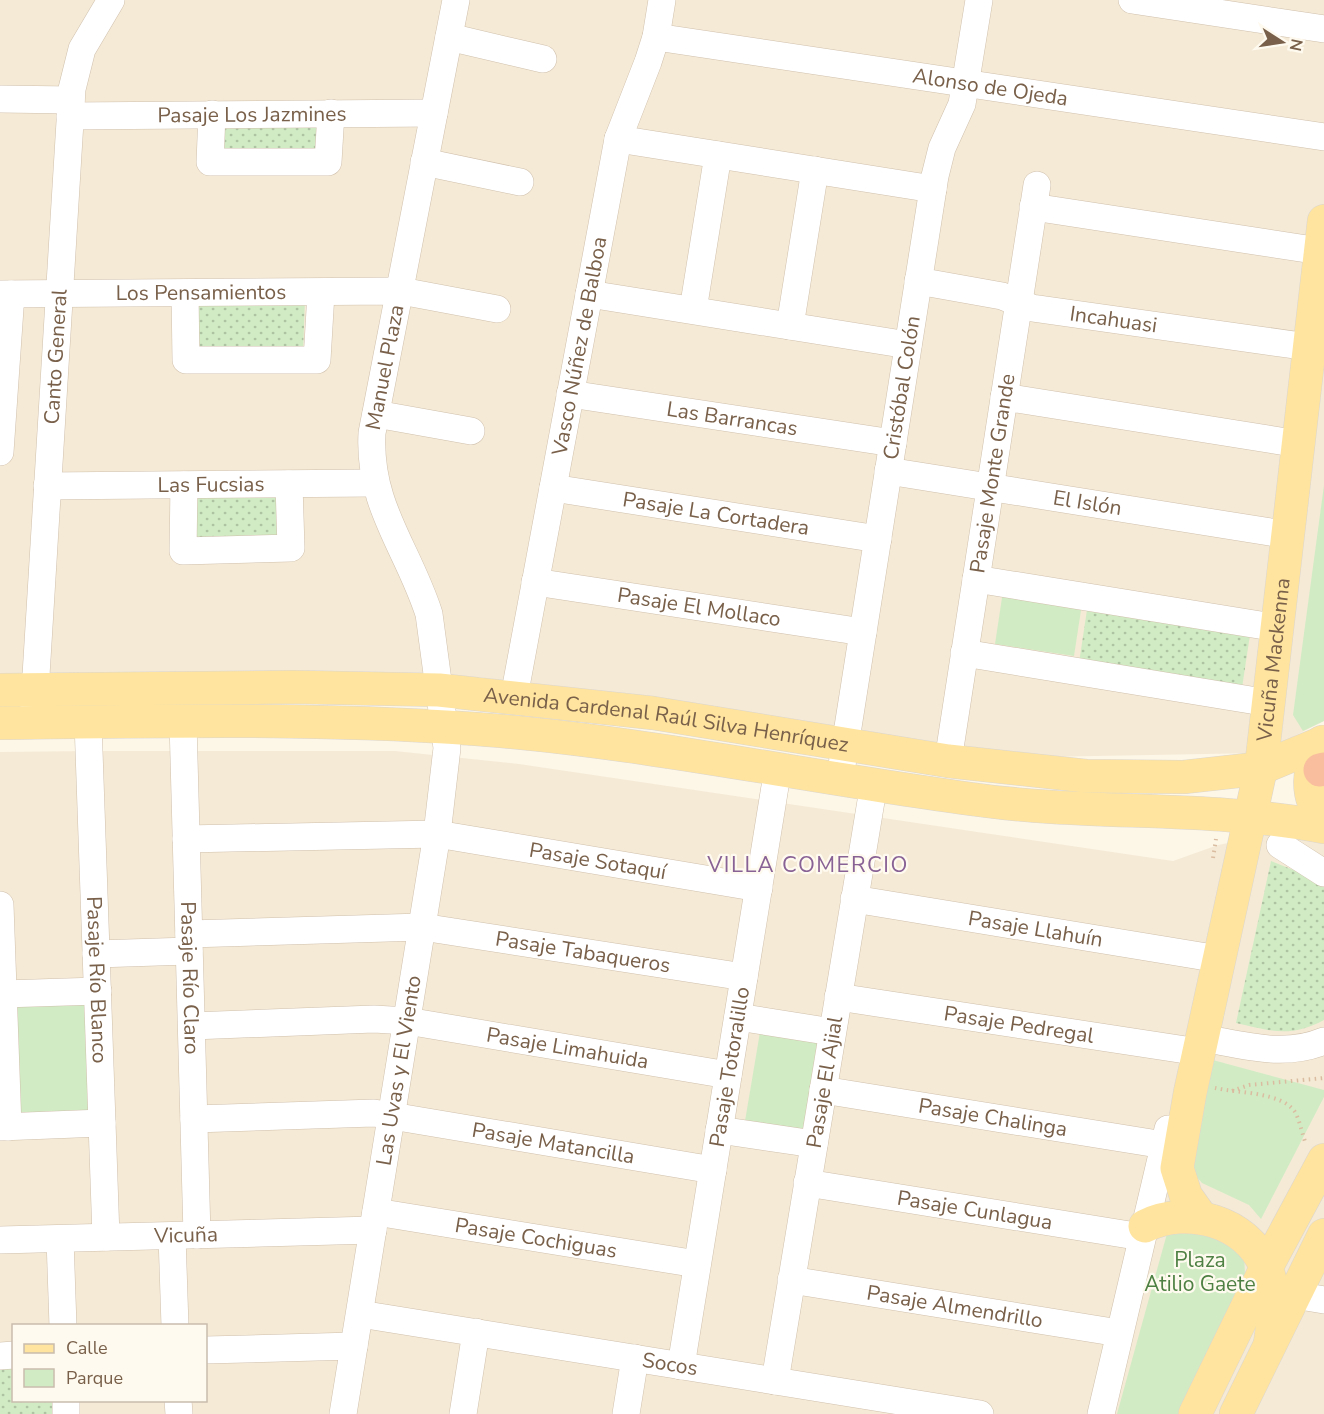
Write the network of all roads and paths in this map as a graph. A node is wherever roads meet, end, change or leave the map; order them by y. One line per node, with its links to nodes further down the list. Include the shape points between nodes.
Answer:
1 (111, 0): 12 (street, Canto General, via 82,49)
2 (456, 0): 7 (street, Manuel Plaza)
3 (662, 0): 8 (street, Vasco Núñez de Balboa)
4 (979, 0): 10 (street, Cristóbal Colón)
5 (1132, 0): 6 (street)
6 (1324, 29)
7 (449, 37): 9 (street); 14 (street, Manuel Plaza)
8 (656, 37): 10 (street, Alonso de Ojeda); 17 (street, Vasco Núñez de Balboa)
9 (543, 59)
10 (967, 83): 16 (street, Alonso de Ojeda); 22 (street, Cristóbal Colón, via 962,105 942,148)
11 (0, 99): 12 (street, Pasaje Los Jazmines)
12 (71, 108): 15 (street, Pasaje Los Jazmines); 29 (street, Canto General)
13 (331, 113): 14 (street, Pasaje Los Jazmines); 15 (street, Pasaje Los Jazmines); 15 (street, via 328,162 210,162)
14 (434, 113): 19 (street, Manuel Plaza)
15 (212, 114)
16 (1324, 136)
17 (618, 139): 18 (street); 30 (street, Vasco Núñez de Balboa)
18 (718, 154): 20 (street); 33 (street)
19 (424, 162): 21 (street); 25 (street, Manuel Plaza)
20 (815, 170): 22 (street); 34 (street)
21 (520, 182)
22 (933, 189): 24 (street, Cristóbal Colón)
23 (1322, 236): 31 (street, Pasaje Monte Grande, via 1035,196); 36 (main road, Vicuña Mackenna)
24 (918, 281): 31 (street, Incahuasi); 35 (street, Cristóbal Colón)
25 (401, 291): 26 (street, Los Pensamientos); 32 (street, Los Pensamientos); 39 (street, Manuel Plaza)
26 (321, 292): 27 (street, Los Pensamientos); 27 (street, via 317,360 186,360)
27 (185, 293): 29 (street, Los Pensamientos)
28 (5, 294): 29 (street, Los Pensamientos); 43 (street)
29 (59, 294): 48 (street, Canto General)
30 (589, 294): 33 (street); 37 (street, Vasco Núñez de Balboa)
31 (1019, 302): 36 (street, Incahuasi, via 1032,308); 38 (street, Pasaje Monte Grande)
32 (497, 309)
33 (693, 310): 34 (street)
34 (790, 326): 35 (street)
35 (908, 345): 41 (street, Cristóbal Colón)
36 (1309, 347): 42 (main road, Vicuña Mackenna)
37 (570, 394): 41 (street, Las Barrancas); 50 (street, Vasco Núñez de Balboa)
38 (1004, 397): 42 (street); 49 (street, Pasaje Monte Grande)
39 (376, 414): 40 (street); 45 (street, Manuel Plaza, via 371,451)
40 (471, 431)
41 (893, 443): 44 (street, Cristóbal Colón)
42 (1299, 444): 51 (main road, Vicuña Mackenna)
43 (0, 452)
44 (888, 471): 49 (street, El Islón); 52 (street, Cristóbal Colón)
45 (374, 483): 46 (street, Las Fucsias); 60 (street, Manuel Plaza, via 429,614)
46 (289, 484): 47 (street, Las Fucsias); 47 (street, via 291,548 183,551)
47 (184, 485): 48 (street, Las Fucsias)
48 (47, 486): 59 (street, Canto General)
49 (990, 487): 51 (street, El Islón); 53 (street, Pasaje Monte Grande)
50 (553, 488): 52 (street, Pasaje La Cortadera); 54 (street, Vasco Núñez de Balboa)
51 (1288, 535): 55 (main road, Vicuña Mackenna)
52 (878, 538): 56 (street, Cristóbal Colón)
53 (976, 579): 55 (street); 57 (street, Pasaje Monte Grande)
54 (536, 582): 56 (street, Pasaje El Mollaco); 61 (street, Vasco Núñez de Balboa)
55 (1278, 628): 62 (main road, Vicuña Mackenna)
56 (863, 632): 68 (street, Cristóbal Colón)
57 (964, 653): 62 (street); 70 (street, Pasaje Monte Grande)
58 (0, 690): 59 (main road, Avenida Cardenal Raúl Silva Henríquez)
59 (34, 690): 60 (main road, Avenida Cardenal Raúl Silva Henríquez); 66 (street, Canto General)
60 (439, 690): 61 (main road, Avenida Cardenal Raúl Silva Henríquez); 67 (street, Manuel Plaza)
61 (514, 697): 68 (main road, Avenida Cardenal Raúl Silva Henríquez, via 652,712)
62 (1269, 703): 72 (main road, Vicuña Mackenna)
63 (88, 722): 64 (main road, Avenida Cardenal Raúl Silva Henríquez); 66 (main road, Avenida Cardenal Raúl Silva Henríquez); 88 (street, Pasaje Río Blanco)
64 (183, 722): 67 (main road, Avenida Cardenal Raúl Silva Henríquez, via 289,721); 79 (street, Pasaje Río Claro)
65 (0, 723): 66 (main road, Avenida Cardenal Raúl Silva Henríquez)
66 (34, 723)
67 (443, 727): 71 (main road, Avenida Cardenal Raúl Silva Henríquez, via 635,746); 78 (street, Las Uvas y El Viento, via 447,748)
68 (845, 744): 70 (main road, Avenida Cardenal Raúl Silva Henríquez); 73 (street, Cristóbal Colón)
69 (1323, 756): 72 (main road, Avenida Cardenal Raúl Silva Henríquez); 76 (main road, via 1313,761 1310,781 1313,803)
70 (948, 761): 72 (main road, Avenida Cardenal Raúl Silva Henríquez, via 1049,773 1133,777 1184,777)
71 (778, 768): 73 (main road, Avenida Cardenal Raúl Silva Henríquez); 83 (street, Pasaje Totoralillo)
72 (1261, 768): 75 (main road, Vicuña Mackenna)
73 (840, 778): 74 (main road, Avenida Cardenal Raúl Silva Henríquez)
74 (874, 783): 75 (main road, Avenida Cardenal Raúl Silva Henríquez, via 1033,806); 84 (street, Pasaje El Ajial)
75 (1235, 815): 77 (main road, Avenida Cardenal Raúl Silva Henríquez); 81 (path); 90 (main road, Vicuña Mackenna)
76 (1324, 819)
77 (1324, 827)
78 (437, 834): 79 (street, Pasaje Sotaquí); 83 (street, Pasaje Sotaquí); 86 (street, Las Uvas y El Viento)
79 (186, 839): 87 (street, Pasaje Río Claro)
80 (1280, 845): 82 (street)
81 (1211, 868)
82 (1324, 873)
83 (759, 888): 91 (street, Pasaje Totoralillo)
84 (854, 899): 90 (street, Pasaje Llahuín); 94 (street, Pasaje El Ajial)
85 (0, 905): 89 (street)
86 (422, 927): 87 (street, Pasaje Tabaqueros); 91 (street, Pasaje Tabaqueros); 96 (street, Las Uvas y El Viento)
87 (189, 943): 88 (street, Pasaje Tabaqueros); 97 (street, Pasaje Río Claro)
88 (96, 954): 92 (street, Pasaje Río Blanco)
89 (1, 958): 93 (street)
90 (1219, 959): 100 (main road, Vicuña Mackenna)
91 (744, 977): 95 (street, Pasaje Totoralillo)
92 (98, 991): 93 (street); 108 (street, Pasaje Río Blanco)
93 (3, 994): 109 (street)
94 (838, 997): 98 (street, Pasaje El Ajial); 100 (street, Pasaje Pedregal)
95 (738, 1017): 98 (street); 101 (street, Pasaje Totoralillo)
96 (407, 1021): 97 (street, Pasaje Limahuida); 101 (street, Pasaje Limahuida); 106 (street, Las Uvas y El Viento)
97 (192, 1026): 107 (street, Pasaje Río Claro)
98 (832, 1032): 104 (street, Pasaje El Ajial)
99 (1324, 1041): 100 (street, Pasaje Pedregal, via 1307,1048 1274,1050)
100 (1200, 1045): 103 (main road, Vicuña Mackenna)
101 (728, 1075): 110 (street, Pasaje Totoralillo)
102 (1324, 1078): 105 (path, via 1248,1085)
103 (1191, 1088): 105 (path); 112 (main road, Vicuña Mackenna)
104 (823, 1090): 111 (street, Pasaje El Ajial); 112 (street, Pasaje Chalinga)
105 (1231, 1092): 113 (path, via 1276,1098 1289,1106)
106 (392, 1116): 107 (street, Pasaje Matancilla, via 358,1112); 114 (street, Pasaje Matancilla); 117 (street, Las Uvas y El Viento)
107 (194, 1119): 119 (street, Pasaje Río Claro)
108 (102, 1124): 109 (street); 121 (street, Pasaje Río Blanco)
109 (4, 1127)
110 (719, 1130): 111 (street); 114 (street, Pasaje Totoralillo)
111 (814, 1144): 115 (street, Pasaje El Ajial)
112 (1171, 1156): 116 (main road, via 1186,1196); 118 (street, Vicuña Mackenna)
113 (1316, 1156): 125 (main road)
114 (713, 1170): 124 (street, Pasaje Totoralillo)
115 (807, 1183): 118 (street, Pasaje Cunlagua); 126 (street, Pasaje El Ajial)
116 (1201, 1217): 118 (main road); 125 (main road, via 1235,1231 1254,1249)
117 (374, 1221): 119 (street, Vicuña); 124 (street, Pasaje Cochiguas); 128 (street, Las Uvas y El Viento)
118 (1151, 1227): 132 (street, Vicuña Mackenna); 144 (street, Vicuña Mackenna, via 1136,1328)
119 (184, 1235): 121 (street, Vicuña); 130 (street, Pasaje Río Claro)
120 (1324, 1235): 127 (main road)
121 (106, 1237): 122 (street, Vicuña)
122 (60, 1239): 123 (street, Vicuña); 129 (street)
123 (0, 1240)
124 (698, 1264): 137 (street, Pasaje Totoralillo)
125 (1266, 1268): 133 (main road, via 1274,1314); 145 (main road)
126 (791, 1280): 132 (street, Pasaje Almendrillo); 138 (street, Pasaje El Ajial)
127 (1309, 1297): 133 (main road)
128 (360, 1314): 131 (street, Socos); 134 (street, Las Uvas y El Viento)
129 (63, 1324)
130 (175, 1324)
131 (476, 1332): 136 (street, Socos); 141 (street)
132 (1119, 1333): 144 (street, Vicuña Mackenna)
133 (1270, 1344): 146 (main road)
134 (354, 1346): 135 (street); 140 (street, Las Uvas y El Viento)
135 (207, 1350)
136 (635, 1358): 137 (street, Socos); 142 (street)
137 (681, 1366): 138 (street, Socos)
138 (775, 1381): 139 (street, Socos)
139 (832, 1402): 143 (street, Socos)
140 (343, 1414)
141 (463, 1414)
142 (626, 1414)
143 (980, 1414)
144 (1103, 1414)
145 (1195, 1414)
146 (1236, 1414)

